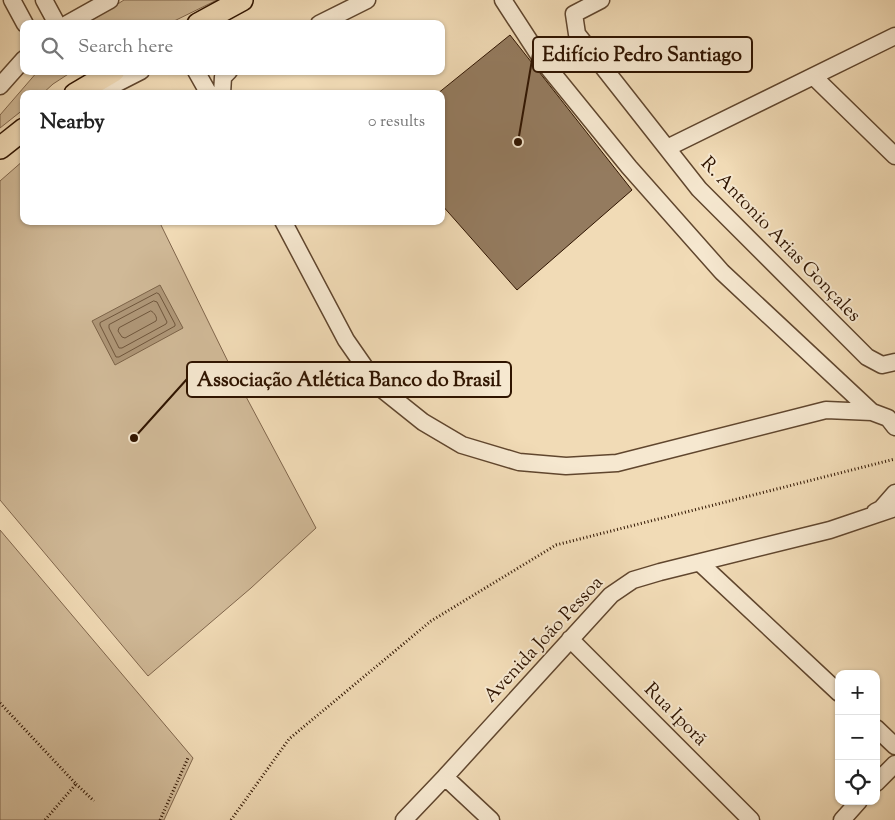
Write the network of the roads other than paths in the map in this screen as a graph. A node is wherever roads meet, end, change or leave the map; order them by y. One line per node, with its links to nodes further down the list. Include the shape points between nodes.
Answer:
1 (12, 0): 8 (street)
2 (44, 0): 9 (street)
3 (110, 0): 10 (street)
4 (242, 0): 11 (main road)
5 (367, 0): 12 (street)
6 (503, 0): 32 (street, via 542,60 629,167 722,272)
7 (601, 0): 27 (street, R. Antonio Arias Gonçales, via 574,14 578,34)
8 (23, 20)
9 (55, 20)
10 (74, 20)
11 (205, 20)
12 (327, 20)
13 (895, 36): 19 (street)
14 (20, 64): 20 (street)
15 (107, 75): 21 (main road)
16 (133, 75): 22 (street)
17 (198, 75): 23 (street)
18 (225, 75): 24 (street)
19 (814, 77): 27 (street); 28 (street)
20 (0, 86)
21 (82, 90)
22 (104, 90)
23 (207, 90)
24 (222, 90)
25 (20, 132): 26 (main road)
26 (0, 148)
27 (666, 148): 30 (street, R. Antonio Arias Gonçales, via 699,189 867,357)
28 (895, 156)
29 (285, 225): 32 (street, via 346,340 378,386 423,422 462,445 519,462 566,466 617,463 826,410)
30 (888, 363)
31 (895, 407): 32 (street)
32 (872, 412): 33 (street, via 888,418)
33 (895, 427)
34 (895, 493): 36 (street, via 881,509)
35 (895, 508): 36 (street, Avenida João Pessoa)
36 (868, 517): 37 (street, Avenida João Pessoa, via 830,530)
37 (700, 563): 38 (street, Avenida João Pessoa, via 633,580 611,595); 39 (street)
38 (570, 639): 43 (street, Avenida João Pessoa); 48 (street, Rua Iporã)
39 (835, 689)
40 (880, 732): 41 (street)
41 (895, 746)
42 (895, 764): 44 (street)
43 (445, 777): 46 (street, Avenida João Pessoa); 47 (street)
44 (880, 780)
45 (855, 805): 49 (street)
46 (404, 820)
47 (491, 820)
48 (751, 820)
49 (842, 820)

